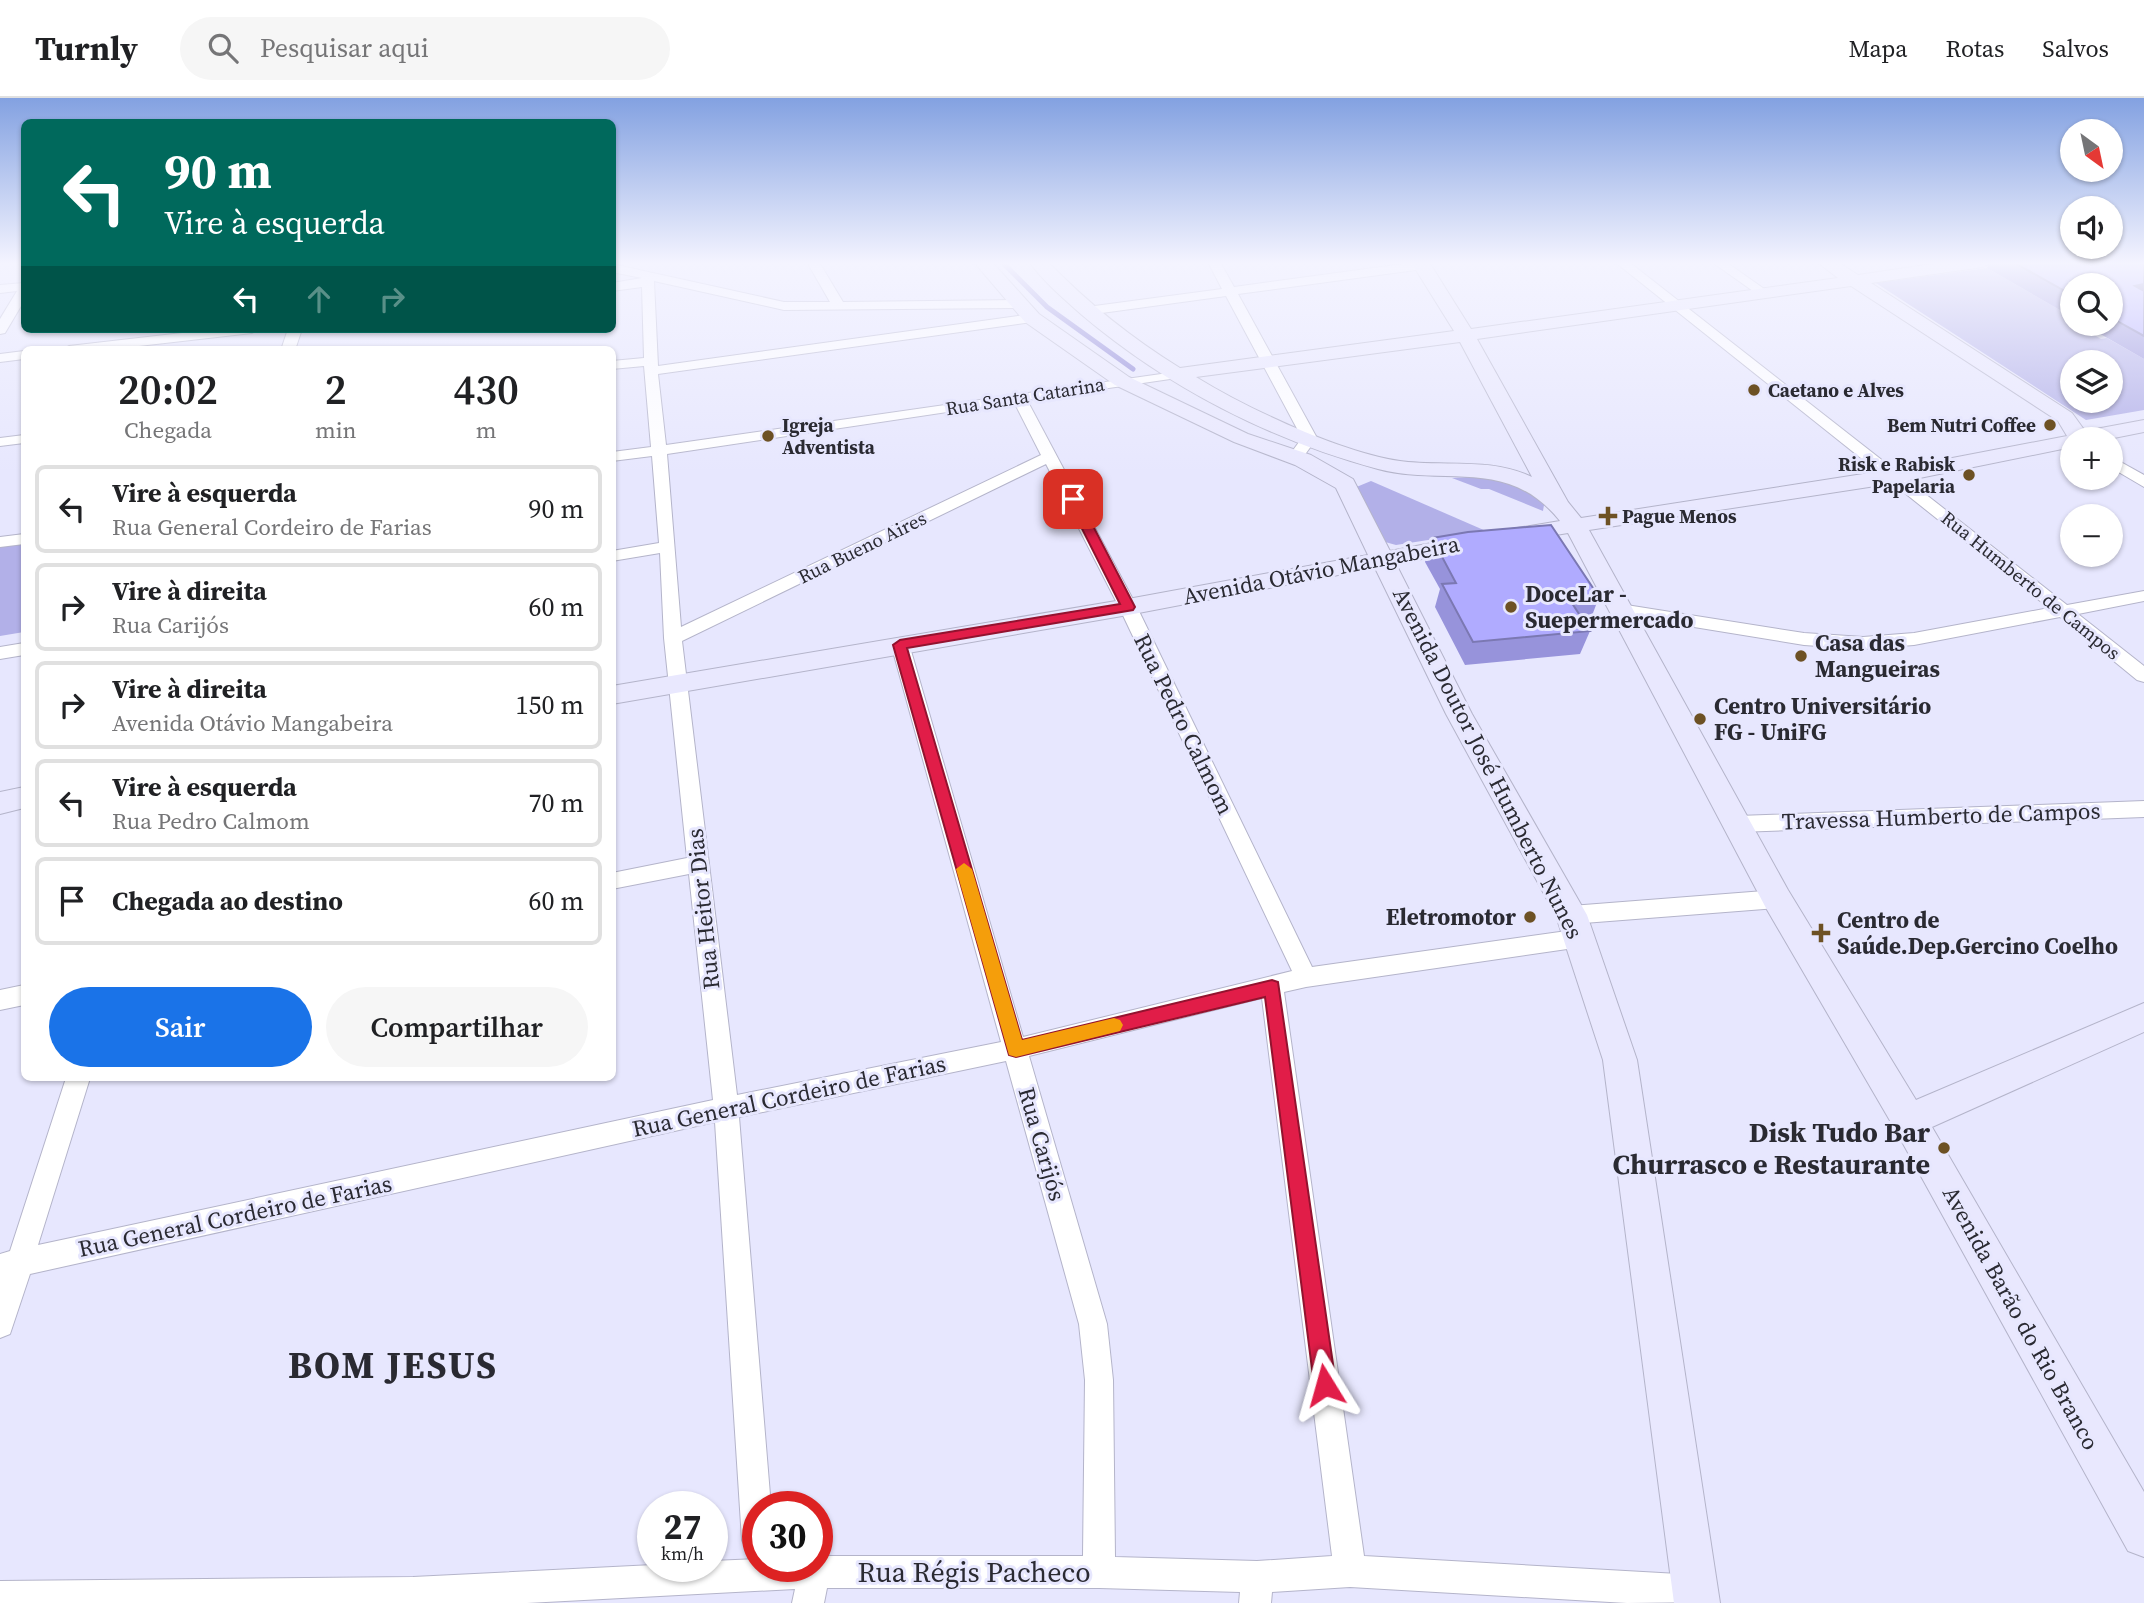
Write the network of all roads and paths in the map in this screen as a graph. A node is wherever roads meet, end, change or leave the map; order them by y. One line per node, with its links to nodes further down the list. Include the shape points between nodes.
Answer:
1 (650, 332): 16 (street, Rua Heitor Dias)
2 (881, 332): 16 (street)
3 (1052, 332): 18 (main road)
4 (1117, 332): 17 (main road)
5 (1254, 332): 14 (street)
6 (1478, 332): 10 (main road, Rua Santa Catarina)
7 (1710, 332): 37 (street, Rua Humberto de Campos)
8 (1933, 332): 20 (main road)
9 (217, 333): 11 (street)
10 (1465, 334): 14 (main road, Rua Santa Catarina); 30 (main road, Avenida Barão do Rio Branco)
11 (104, 346)
12 (21, 355): 13 (street)
13 (0, 358)
14 (1270, 361): 17 (main road, Rua Santa Catarina); 26 (street)
15 (616, 365): 16 (street)
16 (651, 366): 29 (street, Rua Heitor Dias)
17 (1177, 374): 18 (street, Rua Santa Catarina); 26 (main road, via 1229,405)
18 (1122, 381): 19 (street, Rua Santa Catarina); 33 (main road, via 1241,438)
19 (1018, 398): 29 (street, Rua Santa Catarina); 32 (street, Rua Pedro Calmom)
20 (2065, 417): 22 (main road); 23 (main road)
21 (2144, 426): 24 (main road)
22 (2071, 427)
23 (2095, 427)
24 (2123, 430)
25 (21, 439): 27 (street)
26 (1310, 439): 33 (street); 34 (main road)
27 (0, 442)
28 (2060, 443): 37 (main road, Avenida Otávio Mangabeira)
29 (659, 451): 31 (street, Rua Santa Catarina); 43 (street, Rua Heitor Dias)
30 (1528, 451): 36 (main road); 40 (main road, Avenida Barão do Rio Branco)
31 (616, 456)
32 (1051, 456): 47 (street, Rua Pedro Calmom); 50 (street, Rua Bueno Aires)
33 (1296, 457): 39 (main road)
34 (1385, 464): 36 (main road); 39 (main road)
35 (2123, 468): 38 (street)
36 (1490, 472): 40 (main road, via 1518,478)
37 (1895, 476): 40 (main road, Avenida Otávio Mangabeira); 49 (street, Rua Humberto de Campos)
38 (2144, 482)
39 (1345, 484): 45 (main road, Avenida Doutor José Humberto Nunes)
40 (1567, 514): 45 (main road, Avenida Otávio Mangabeira); 48 (main road, Avenida Barão do Rio Branco)
41 (21, 539): 42 (street)
42 (0, 542)
43 (668, 547): 44 (street); 50 (street, Rua Heitor Dias)
44 (616, 555)
45 (1382, 558): 47 (main road, Avenida Otávio Mangabeira); 64 (main road, Avenida Doutor José Humberto Nunes, via 1459,714)
46 (2144, 596): 49 (street)
47 (1128, 607): 51 (main road, Avenida Otávio Mangabeira); 65 (street, Rua Pedro Calmom)
48 (1620, 610): 49 (street, via 1804,639 1863,643 1914,639); 60 (main road, Avenida Barão do Rio Branco)
49 (2064, 612): 54 (street, Rua Humberto de Campos)
50 (673, 638): 55 (street, Rua Heitor Dias)
51 (900, 645): 55 (main road, Avenida Otávio Mangabeira); 70 (street, Rua Carijós)
52 (21, 650): 53 (street)
53 (0, 653)
54 (2144, 676)
55 (679, 683): 56 (main road, Avenida Otávio Mangabeira); 61 (street, Rua Heitor Dias)
56 (616, 694)
57 (21, 800): 58 (main road)
58 (0, 803)
59 (2144, 809): 60 (street, Travessa Humberto de Campos)
60 (1738, 824): 63 (main road, Avenida Barão do Rio Branco)
61 (698, 864): 62 (street); 72 (street, Rua Heitor Dias)
62 (616, 880)
63 (1777, 899): 64 (street, Rua General Cordeiro de Farias); 73 (main road, Avenida Barão do Rio Branco)
64 (1576, 927): 65 (street, Rua General Cordeiro de Farias); 85 (main road, Avenida Doutor José Humberto Nunes, via 1620,1060)
65 (1306, 978): 66 (street, Rua General Cordeiro de Farias)
66 (1272, 987): 70 (street, Rua General Cordeiro de Farias); 79 (street)
67 (21, 996): 68 (street)
68 (0, 1000)
69 (2144, 1017): 73 (main road)
70 (1016, 1049): 72 (street, Rua General Cordeiro de Farias); 81 (street, Rua Carijós, via 1093,1324 1099,1380)
71 (77, 1081): 74 (street)
72 (726, 1108): 74 (street, Rua General Cordeiro de Farias); 76 (street, Rua Heitor Dias)
73 (1909, 1120): 77 (main road, Avenida Barão do Rio Branco)
74 (10, 1265): 75 (street)
75 (1, 1321)
76 (754, 1491)
77 (2144, 1535)
78 (742, 1571): 86 (street, Rua Régis Pacheco)
79 (1350, 1571): 83 (street, Rua Régis Pacheco); 85 (street, Rua Régis Pacheco)
80 (833, 1572): 81 (street, Rua Régis Pacheco)
81 (1099, 1572): 83 (street, Rua Régis Pacheco)
82 (813, 1582): 87 (street)
83 (1256, 1590)
84 (0, 1597): 86 (street, Rua Régis Pacheco)
85 (1697, 1597)
86 (410, 1598)
87 (808, 1603)

